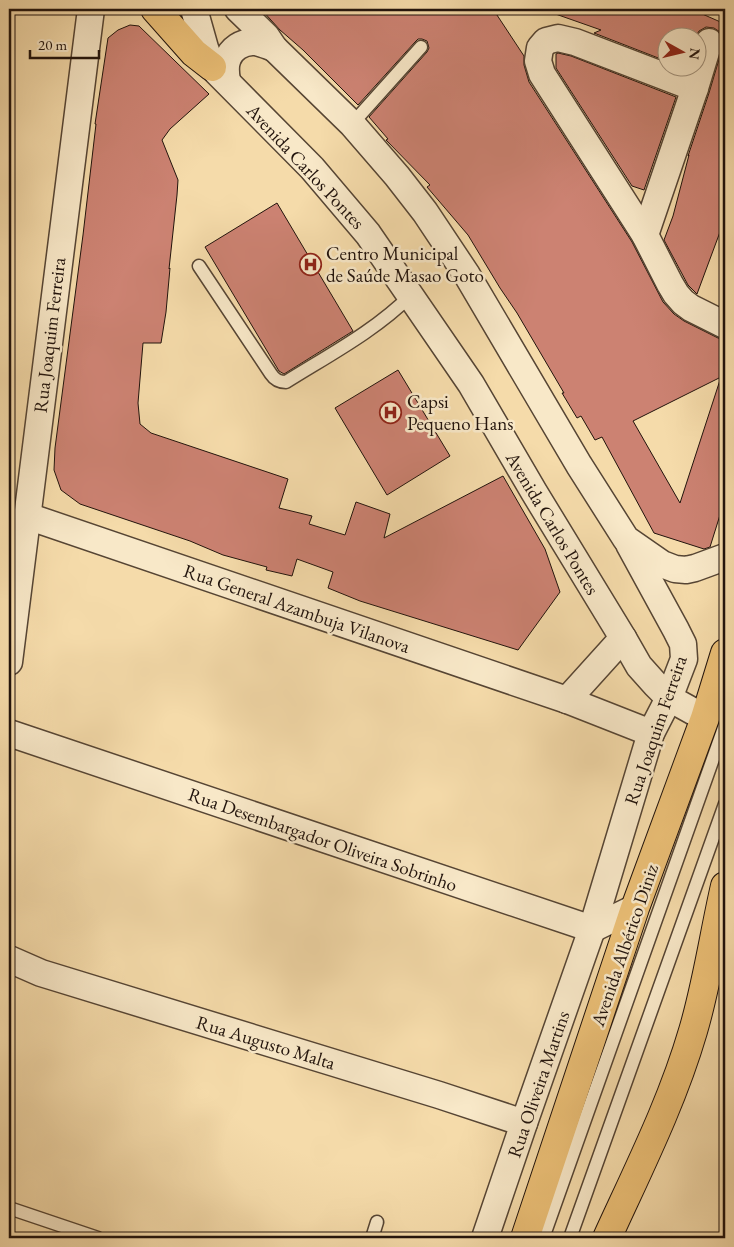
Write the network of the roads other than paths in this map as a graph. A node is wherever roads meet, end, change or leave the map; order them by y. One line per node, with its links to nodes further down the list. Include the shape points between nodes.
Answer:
1 (91, 9): 15 (street, Rua Joaquim Ferreira)
2 (155, 9): 8 (main road, via 194,53)
3 (194, 9): 8 (street, Avenida Carlos Pontes, via 205,48)
4 (238, 9): 7 (street)
5 (709, 42): 9 (street)
6 (421, 47): 10 (lane)
7 (274, 48): 8 (street, via 254,42 240,45 230,54); 10 (street)
8 (219, 74): 13 (street, Avenida Carlos Pontes, via 312,168 368,234)
9 (695, 88): 11 (street); 11 (street, via 575,42 558,38 546,41 540,48 538,61 542,74)
10 (352, 124): 16 (street, via 425,212)
11 (645, 235): 14 (street, via 683,302)
12 (199, 266): 13 (lane, via 271,374 280,382 286,382 362,334)
13 (411, 295): 18 (street, Avenida Carlos Pontes, via 471,384)
14 (725, 325)
15 (27, 516): 20 (street, Rua Joaquim Ferreira); 22 (street, Rua General Azambuja Vilanova)
16 (626, 539): 17 (street, via 662,564 675,569 695,568); 21 (street, Rua Joaquim Ferreira, via 683,644 684,658)
17 (725, 557)
18 (623, 638): 21 (street, Avenida Carlos Pontes, via 638,666); 22 (street)
19 (725, 653): 23 (main road, Avenida Albérico Diniz)
20 (9, 662)
21 (669, 698): 23 (street, Avenida Carlos Pontes); 25 (street, Rua Joaquim Ferreira)
22 (566, 700): 25 (street, Rua General Azambuja Vilanova)
23 (718, 718): 28 (main road, Avenida Albérico Diniz); 38 (lane)
24 (9, 733): 29 (street, Rua Desembargador Oliveira Sobrinho)
25 (651, 733): 29 (street, Rua Joaquim Ferreira)
26 (725, 804): 39 (lane)
27 (725, 886): 40 (main road, via 693,1032 666,1109)
28 (635, 908): 29 (street); 37 (main road, Avenida Albérico Diniz)
29 (592, 929): 31 (street, Rua Oliveira Martins)
30 (9, 959): 31 (street, Rua Augusto Malta, via 41,973)
31 (524, 1123): 36 (street, Rua Oliveira Martins)
32 (9, 1208): 34 (lane)
33 (377, 1222): 35 (lane)
34 (98, 1238)
35 (372, 1238)
36 (485, 1238)
37 (525, 1238)
38 (543, 1238)
39 (570, 1238)
40 (607, 1238)

